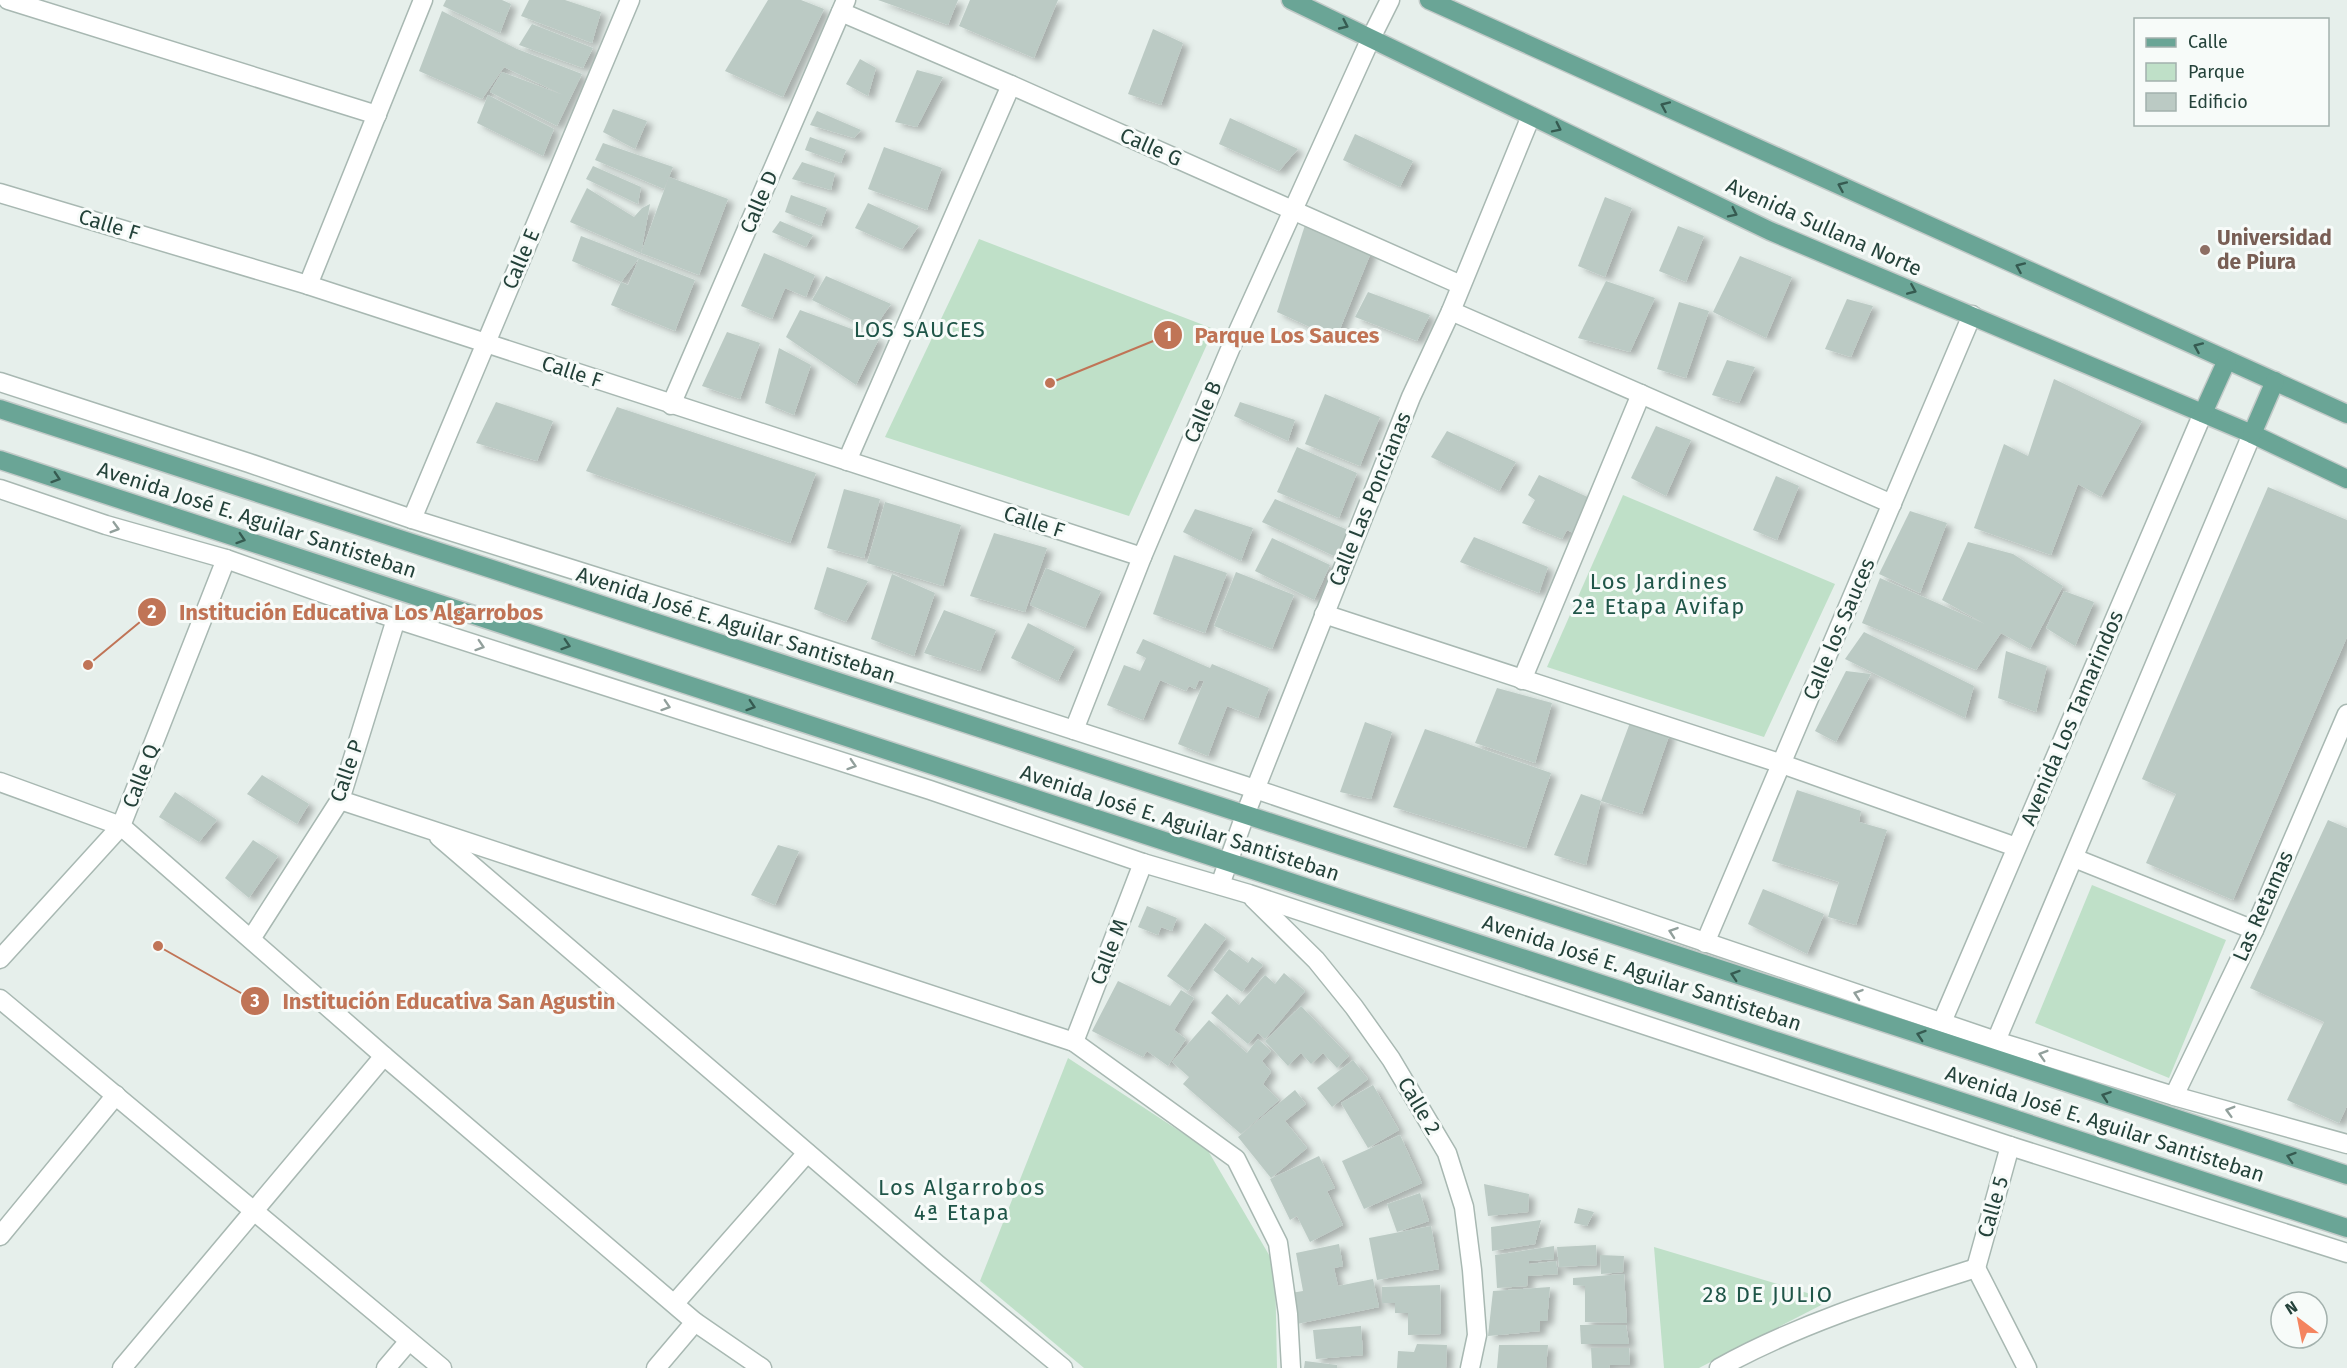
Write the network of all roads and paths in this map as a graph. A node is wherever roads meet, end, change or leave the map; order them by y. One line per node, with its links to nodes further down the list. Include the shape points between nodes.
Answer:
1 (8, 0): 10 (street)
2 (423, 0): 10 (street)
3 (630, 0): 18 (street, Calle E)
4 (1291, 0): 8 (main road, Avenida Sullana Norte, one-way to 8)
5 (1390, 0): 8 (street, Calle B)
6 (1429, 0): 19 (main road, Avenida Sullana Norte, one-way to 6)
7 (843, 6): 9 (street, Calle G); 23 (street, Calle D)
8 (1371, 38): 11 (main road, Avenida Sullana Norte); 13 (street, Calle B)
9 (1011, 84): 13 (street, Calle G); 29 (street)
10 (377, 115): 14 (street)
11 (1531, 116): 15 (street, Calle Las Poncianas); 17 (main road, Avenida Sullana Norte, one-way to 17, via 1770,231)
12 (0, 193): 14 (street, Calle F)
13 (1293, 210): 15 (street, Calle G); 34 (street, Calle B, via 1230,347)
14 (308, 285): 18 (street, Calle F)
15 (1461, 285): 16 (street, Calle Las Poncianas)
16 (1451, 310): 22 (street); 36 (street, Calle Las Poncianas, via 1411,398)
17 (1972, 315): 25 (main road, Avenida Sullana Norte); 32 (street, Calle los Sauces)
18 (485, 343): 23 (street, Calle F); 33 (street, Calle E)
19 (2227, 360): 20 (main road, Avenida Sullana Norte); 25 (main road)
20 (2275, 381): 26 (main road, Avenida Sullana Norte); 27 (main road)
21 (0, 382): 33 (street, Avenida José E. Aguilar Santisteban)
22 (1641, 394): 32 (street); 38 (street)
23 (671, 405): 29 (street, Calle F)
24 (0, 409): 45 (main road, Avenida José E. Aguilar Santisteban)
25 (2203, 413): 27 (main road, Avenida Sullana Norte); 48 (street, Avenida Los Tamarindos)
26 (2347, 414)
27 (2252, 434): 30 (main road, Avenida Sullana Norte); 49 (street)
28 (0, 460): 51 (main road, Avenida José E. Aguilar Santisteban, one-way to 51)
29 (847, 461): 34 (street, Calle F)
30 (2347, 479)
31 (0, 489): 35 (street, one-way to 35, via 106,525)
32 (1892, 504): 41 (street, Calle los Sauces)
33 (412, 519): 40 (street, Avenida José E. Aguilar Santisteban)
34 (1142, 557): 40 (street, Calle B)
35 (226, 559): 37 (street); 46 (street, Calle Q)
36 (1324, 615): 38 (street); 43 (street, Calle Las Poncianas)
37 (396, 619): 44 (street, Calle P); 50 (street, one-way to 50, via 919,786)
38 (1522, 680): 41 (street)
39 (2347, 714): 54 (street, Las Retamas)
40 (1074, 730): 43 (street, Avenida José E. Aguilar Santisteban)
41 (1782, 764): 48 (street); 56 (street, Calle los Sauces)
42 (0, 782): 46 (street)
43 (1255, 789): 45 (street, Calle Las Poncianas); 56 (street, Avenida José E. Aguilar Santisteban, one-way to 43)
44 (340, 800): 47 (street); 55 (street, Calle P)
45 (1245, 815): 51 (street, Calle Las Poncianas); 68 (main road, Avenida José E. Aguilar Santisteban, one-way to 45)
46 (121, 826): 55 (street); 57 (street, Calle Q)
47 (431, 830): 61 (street); 67 (street)
48 (2016, 847): 59 (street, Avenida Los Tamarindos)
49 (2074, 858): 54 (street); 60 (street)
50 (1143, 863): 52 (street); 61 (street, Calle M)
51 (1227, 863): 52 (street, Calle Las Poncianas); 70 (main road, Avenida José E. Aguilar Santisteban)
52 (1220, 885): 53 (street)
53 (1249, 894): 66 (street); 84 (street, Calle 2, via 1316,960 1354,1007 1391,1059 1447,1153 1464,1207 1472,1270 1477,1335)
54 (2254, 930): 64 (street, Las Retamas)
55 (251, 939): 62 (street)
56 (1705, 943): 59 (street, Avenida José E. Aguilar Santisteban, one-way to 56)
57 (0, 959)
58 (0, 999): 63 (street)
59 (1942, 1022): 60 (street, Avenida José E. Aguilar Santisteban)
60 (1996, 1041): 64 (street, Avenida José E. Aguilar Santisteban, one-way to 60)
61 (1074, 1042): 83 (street, via 1236,1159 1278,1243)
62 (384, 1056): 69 (street); 74 (street)
63 (116, 1095): 69 (street); 71 (street)
64 (2174, 1096): 65 (street, Avenida José E. Aguilar Santisteban, one-way to 64)
65 (2347, 1144)
66 (2010, 1146): 72 (street); 73 (street, Calle 5)
67 (807, 1153): 74 (street); 82 (street)
68 (2347, 1175)
69 (254, 1211): 76 (street); 77 (street)
70 (2347, 1228)
71 (0, 1236)
72 (2347, 1253)
73 (1976, 1268): 85 (street, via 1861,1305 1776,1339); 86 (street)
74 (675, 1303): 75 (street)
75 (694, 1322): 80 (street); 81 (street)
76 (410, 1341): 78 (street); 79 (street)
77 (122, 1368)
78 (386, 1368)
79 (442, 1368)
80 (656, 1368)
81 (762, 1368)
82 (1064, 1368)
83 (1291, 1368)
84 (1470, 1368)
85 (1719, 1368)
86 (2027, 1368)

